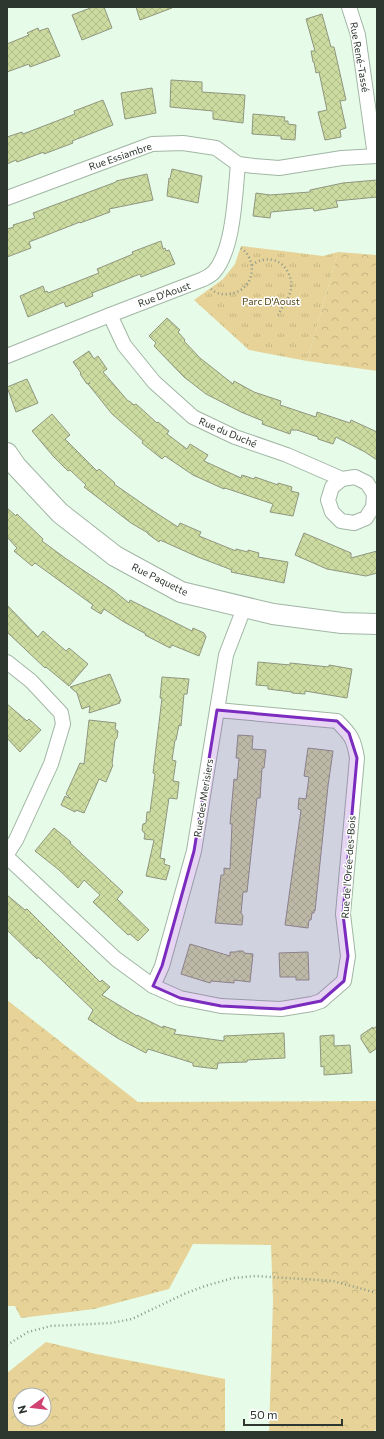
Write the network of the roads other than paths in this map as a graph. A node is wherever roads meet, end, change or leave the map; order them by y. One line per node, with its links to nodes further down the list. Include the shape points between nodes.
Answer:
1 (349, 7): 2 (street, Rue René-Tassé, via 358,34)
2 (376, 156): 3 (street, Rue Essiambre, via 342,158 279,168)
3 (238, 164): 4 (street, Rue Essiambre, via 216,148 183,143 152,144); 5 (street, Rue D'Aoust, via 228,244 222,260 213,273 202,280)
4 (7, 198)
5 (110, 315): 6 (street, Rue D'Aoust); 8 (street, Rue du Duché, via 124,345 154,382 193,417 235,437 287,455)
6 (7, 356)
7 (7, 453): 9 (street, Rue Paquette, via 60,513 115,556 181,592)
8 (342, 479)
9 (244, 608): 10 (street, Rue Paquette, via 342,623); 12 (street, Rue des Merisiers, via 226,655)
10 (377, 624)
11 (7, 662): 13 (street, Rue de l'Orée-des-Bois, via 31,681 61,713 63,724 52,764)
12 (217, 710): 14 (street, Rue des Merisiers, via 194,851 162,966); 14 (street, Rue de l'Orée-des-Bois, via 337,721 349,733 355,744 357,758 343,914 348,956 344,981 321,1001 281,1009 221,1006 180,998)
13 (7, 855): 14 (street, Rue de l'Orée-des-Bois, via 116,959)
14 (153, 986)

